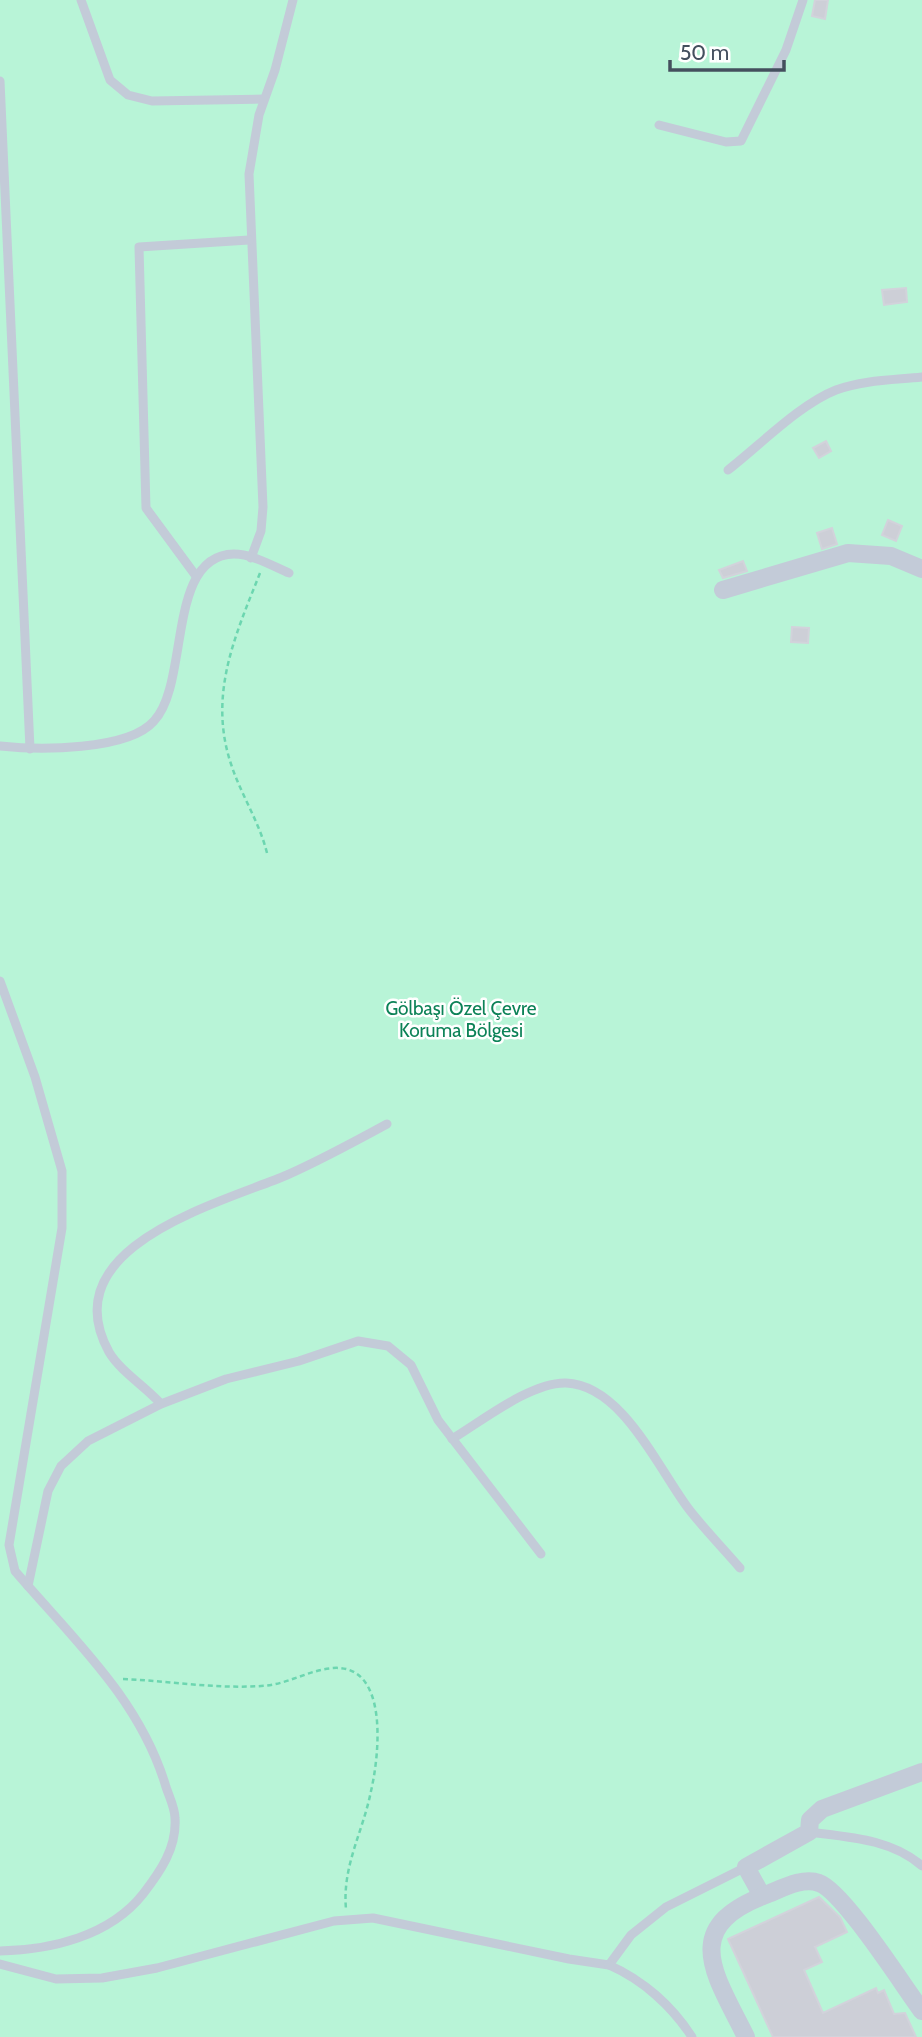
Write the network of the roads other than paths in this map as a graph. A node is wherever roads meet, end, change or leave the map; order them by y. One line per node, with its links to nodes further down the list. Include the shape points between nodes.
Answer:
1 (81, 0): 5 (lane, via 110,80 128,95 152,101)
2 (293, 0): 5 (lane)
3 (803, 0): 6 (lane, via 786,50 741,141 726,142)
4 (0, 81): 16 (lane)
5 (264, 99): 7 (lane, via 249,174)
6 (659, 125)
7 (249, 240): 10 (lane, via 263,507 261,531); 13 (lane, via 139,247 146,508)
8 (922, 377): 9 (lane, via 836,390 811,404)
9 (728, 470)
10 (251, 558): 12 (lane); 13 (lane, via 236,554 218,558)
11 (921, 566): 14 (street, via 891,556 848,553)
12 (289, 573)
13 (196, 576): 16 (lane, via 169,697 154,722 122,740)
14 (723, 590)
15 (0, 746): 16 (lane)
16 (30, 749)
17 (0, 981): 23 (lane, via 36,1077 62,1171 62,1228 9,1545 15,1571)
18 (387, 1124): 19 (lane, via 298,1170 170,1222 135,1246 107,1275 99,1307 104,1340 114,1359)
19 (161, 1404): 20 (lane, via 226,1379 346,1343 370,1341 396,1350 411,1365); 23 (lane, via 88,1441 61,1466 43,1505)
20 (452, 1439): 21 (lane); 22 (lane, via 538,1388 565,1383 587,1388 611,1402 638,1433 691,1511)
21 (541, 1554)
22 (740, 1568)
23 (28, 1586): 29 (lane, via 126,1700 157,1756 176,1817 166,1865 134,1906 105,1927 40,1950)
24 (922, 1772): 25 (street, via 822,1809 810,1820)
25 (809, 1832): 26 (lane, via 868,1840 908,1853); 27 (street)
26 (922, 1866)
27 (746, 1867): 28 (street); 31 (lane, via 666,1907 631,1935)
28 (762, 1896): 32 (street, via 797,1883 819,1883 839,1898); 34 (street, via 728,1915 710,1944 721,1988)
29 (0, 1951)
30 (0, 1964): 31 (lane, via 56,1979 102,1978 321,1924 373,1918)
31 (609, 1965): 33 (lane, via 632,1975 678,2016)
32 (922, 2011)
33 (692, 2037)
34 (746, 2037)

